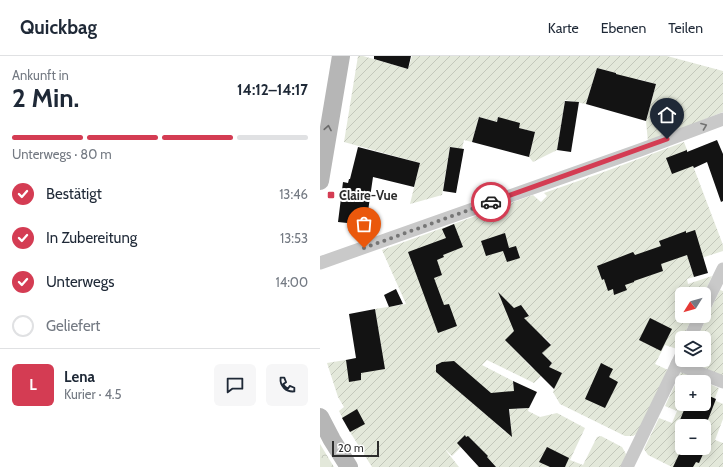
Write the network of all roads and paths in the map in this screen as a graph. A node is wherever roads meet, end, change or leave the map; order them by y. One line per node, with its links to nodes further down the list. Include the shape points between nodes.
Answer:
1 (341, 56): 3 (street, one-way to 1)
2 (723, 118): 4 (street, one-way to 2)
3 (320, 180)
4 (320, 263)
5 (723, 269): 6 (street)
6 (711, 294)
7 (676, 367): 12 (street)
8 (695, 367): 9 (street)
9 (723, 382)
10 (320, 417): 11 (street)
11 (349, 467)
12 (627, 467)

